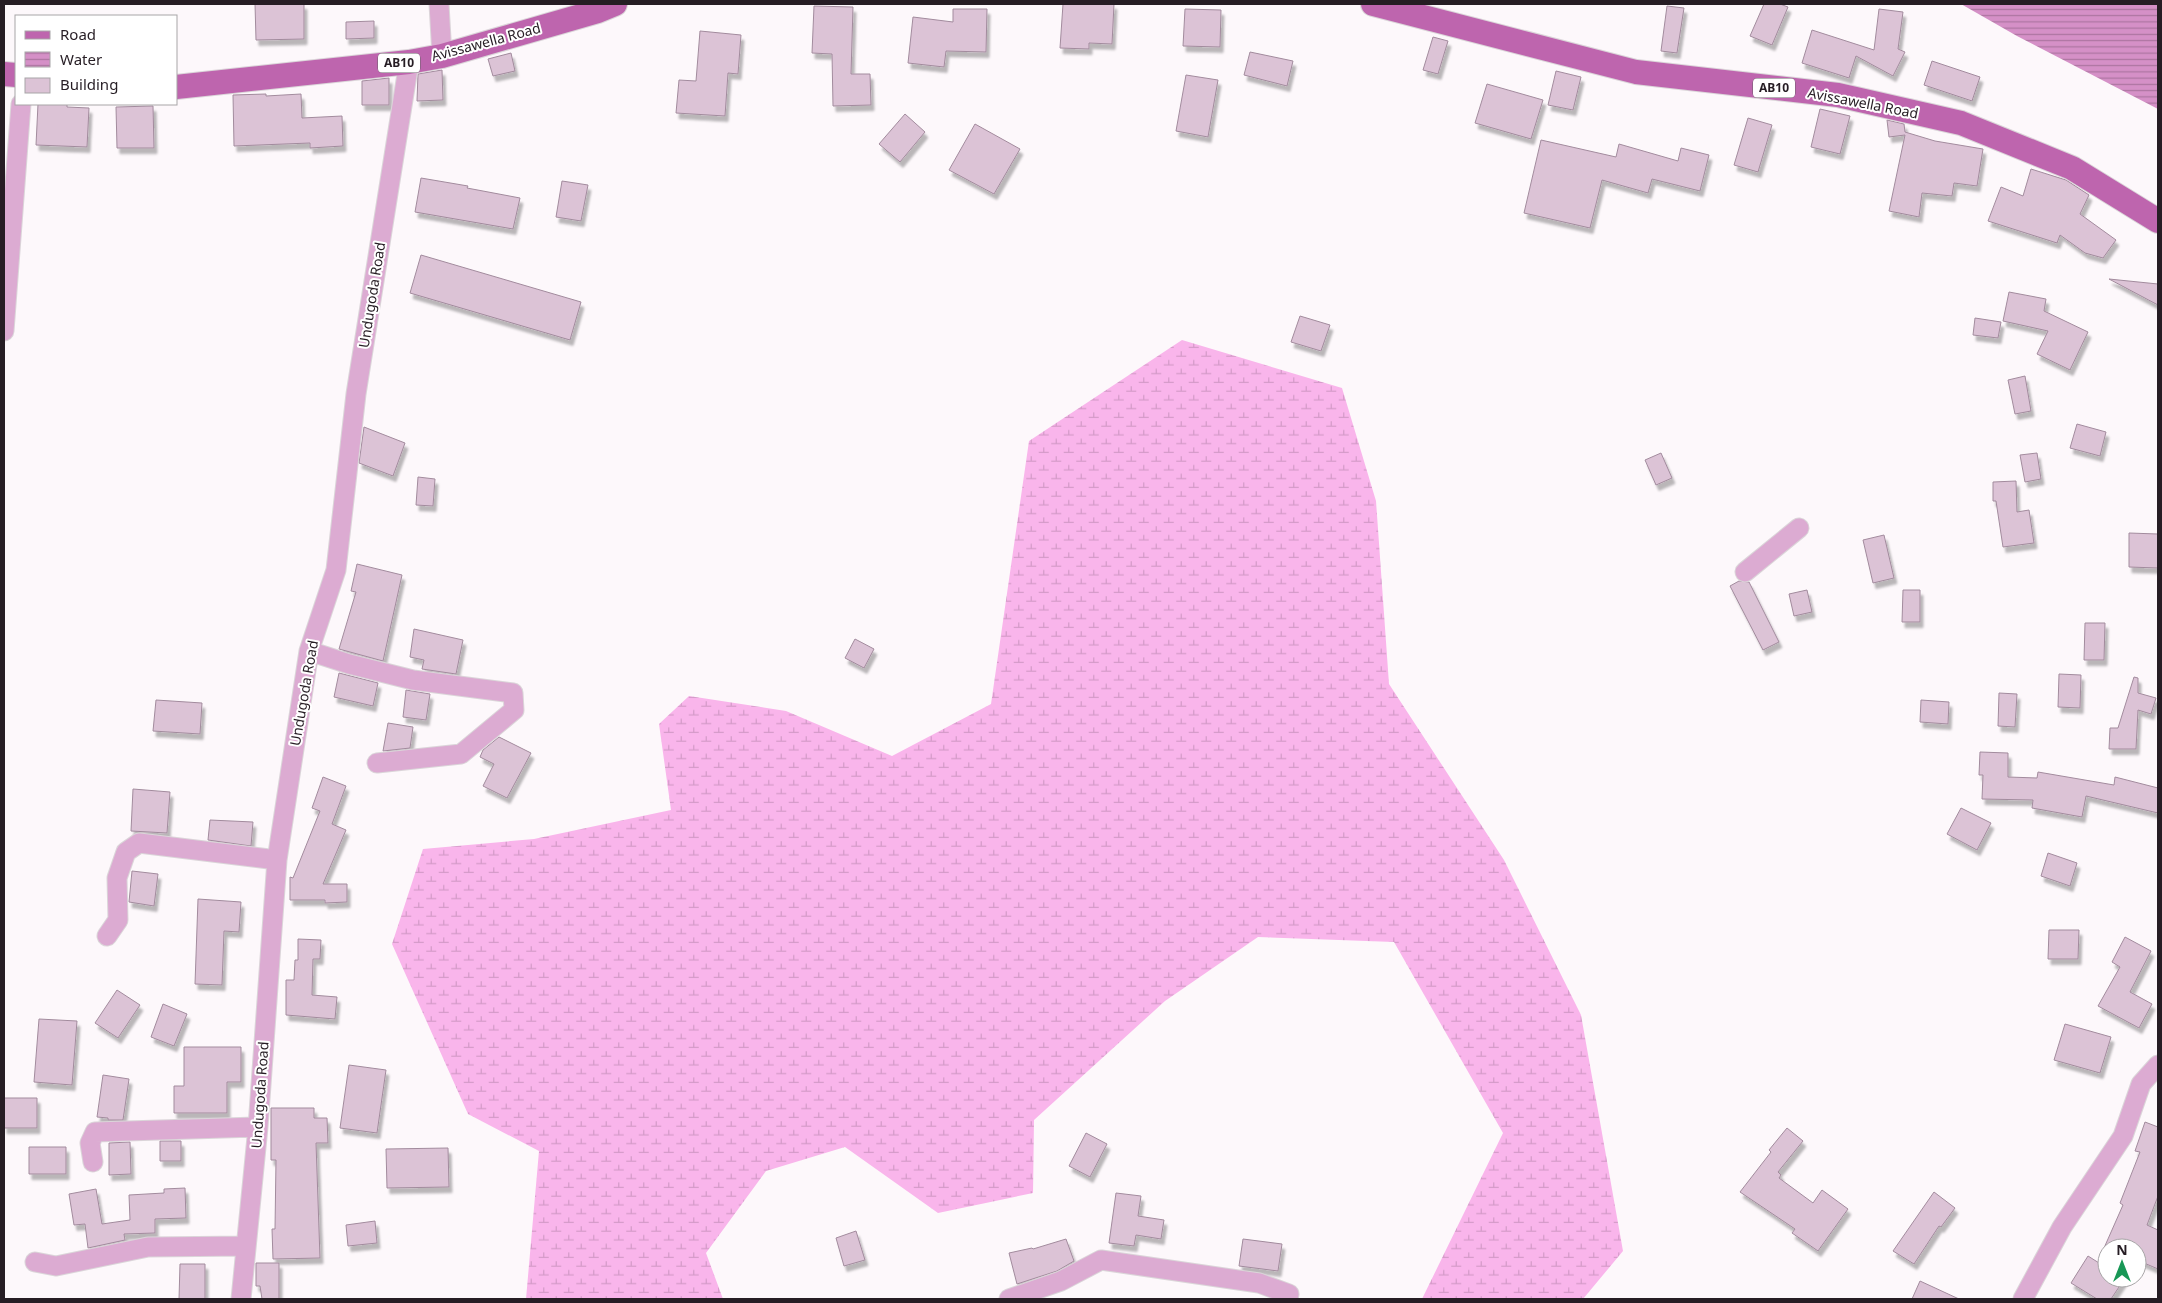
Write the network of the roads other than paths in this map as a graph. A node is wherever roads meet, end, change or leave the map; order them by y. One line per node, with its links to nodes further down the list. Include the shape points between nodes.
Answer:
1 (439, 4): 4 (street)
2 (615, 4): 4 (main road, Avissawella Road / AB10)
3 (1373, 4): 8 (main road, Avissawella Road / AB10, via 1636,72 1838,96 1961,123 2072,168)
4 (442, 56): 5 (main road, Avissawella Road / AB10)
5 (408, 62): 6 (main road, Avissawella Road / AB10); 12 (street, Undugoda Road, via 356,394 336,570)
6 (178, 87)
7 (21, 105): 9 (street)
8 (2158, 221)
9 (4, 331)
10 (1799, 528): 11 (street)
11 (1746, 572)
12 (309, 651): 13 (street, via 413,680 513,693 514,710 461,754); 14 (street, Undugoda Road)
13 (377, 764)
14 (277, 860): 15 (street, via 139,843 126,852 118,878 118,920); 17 (street, Undugoda Road)
15 (106, 936)
16 (2158, 1065): 24 (street, via 2141,1084 2123,1136 2062,1227)
17 (258, 1128): 18 (street, via 95,1132 90,1143); 19 (street, Undugoda Road)
18 (94, 1162)
19 (246, 1246): 20 (street, via 148,1247 56,1266); 21 (street, Undugoda Road)
20 (35, 1262)
21 (241, 1299)
22 (1009, 1299): 23 (street, via 1061,1281 1101,1260 1260,1283 1289,1294)
23 (1288, 1299)
24 (2023, 1299)

